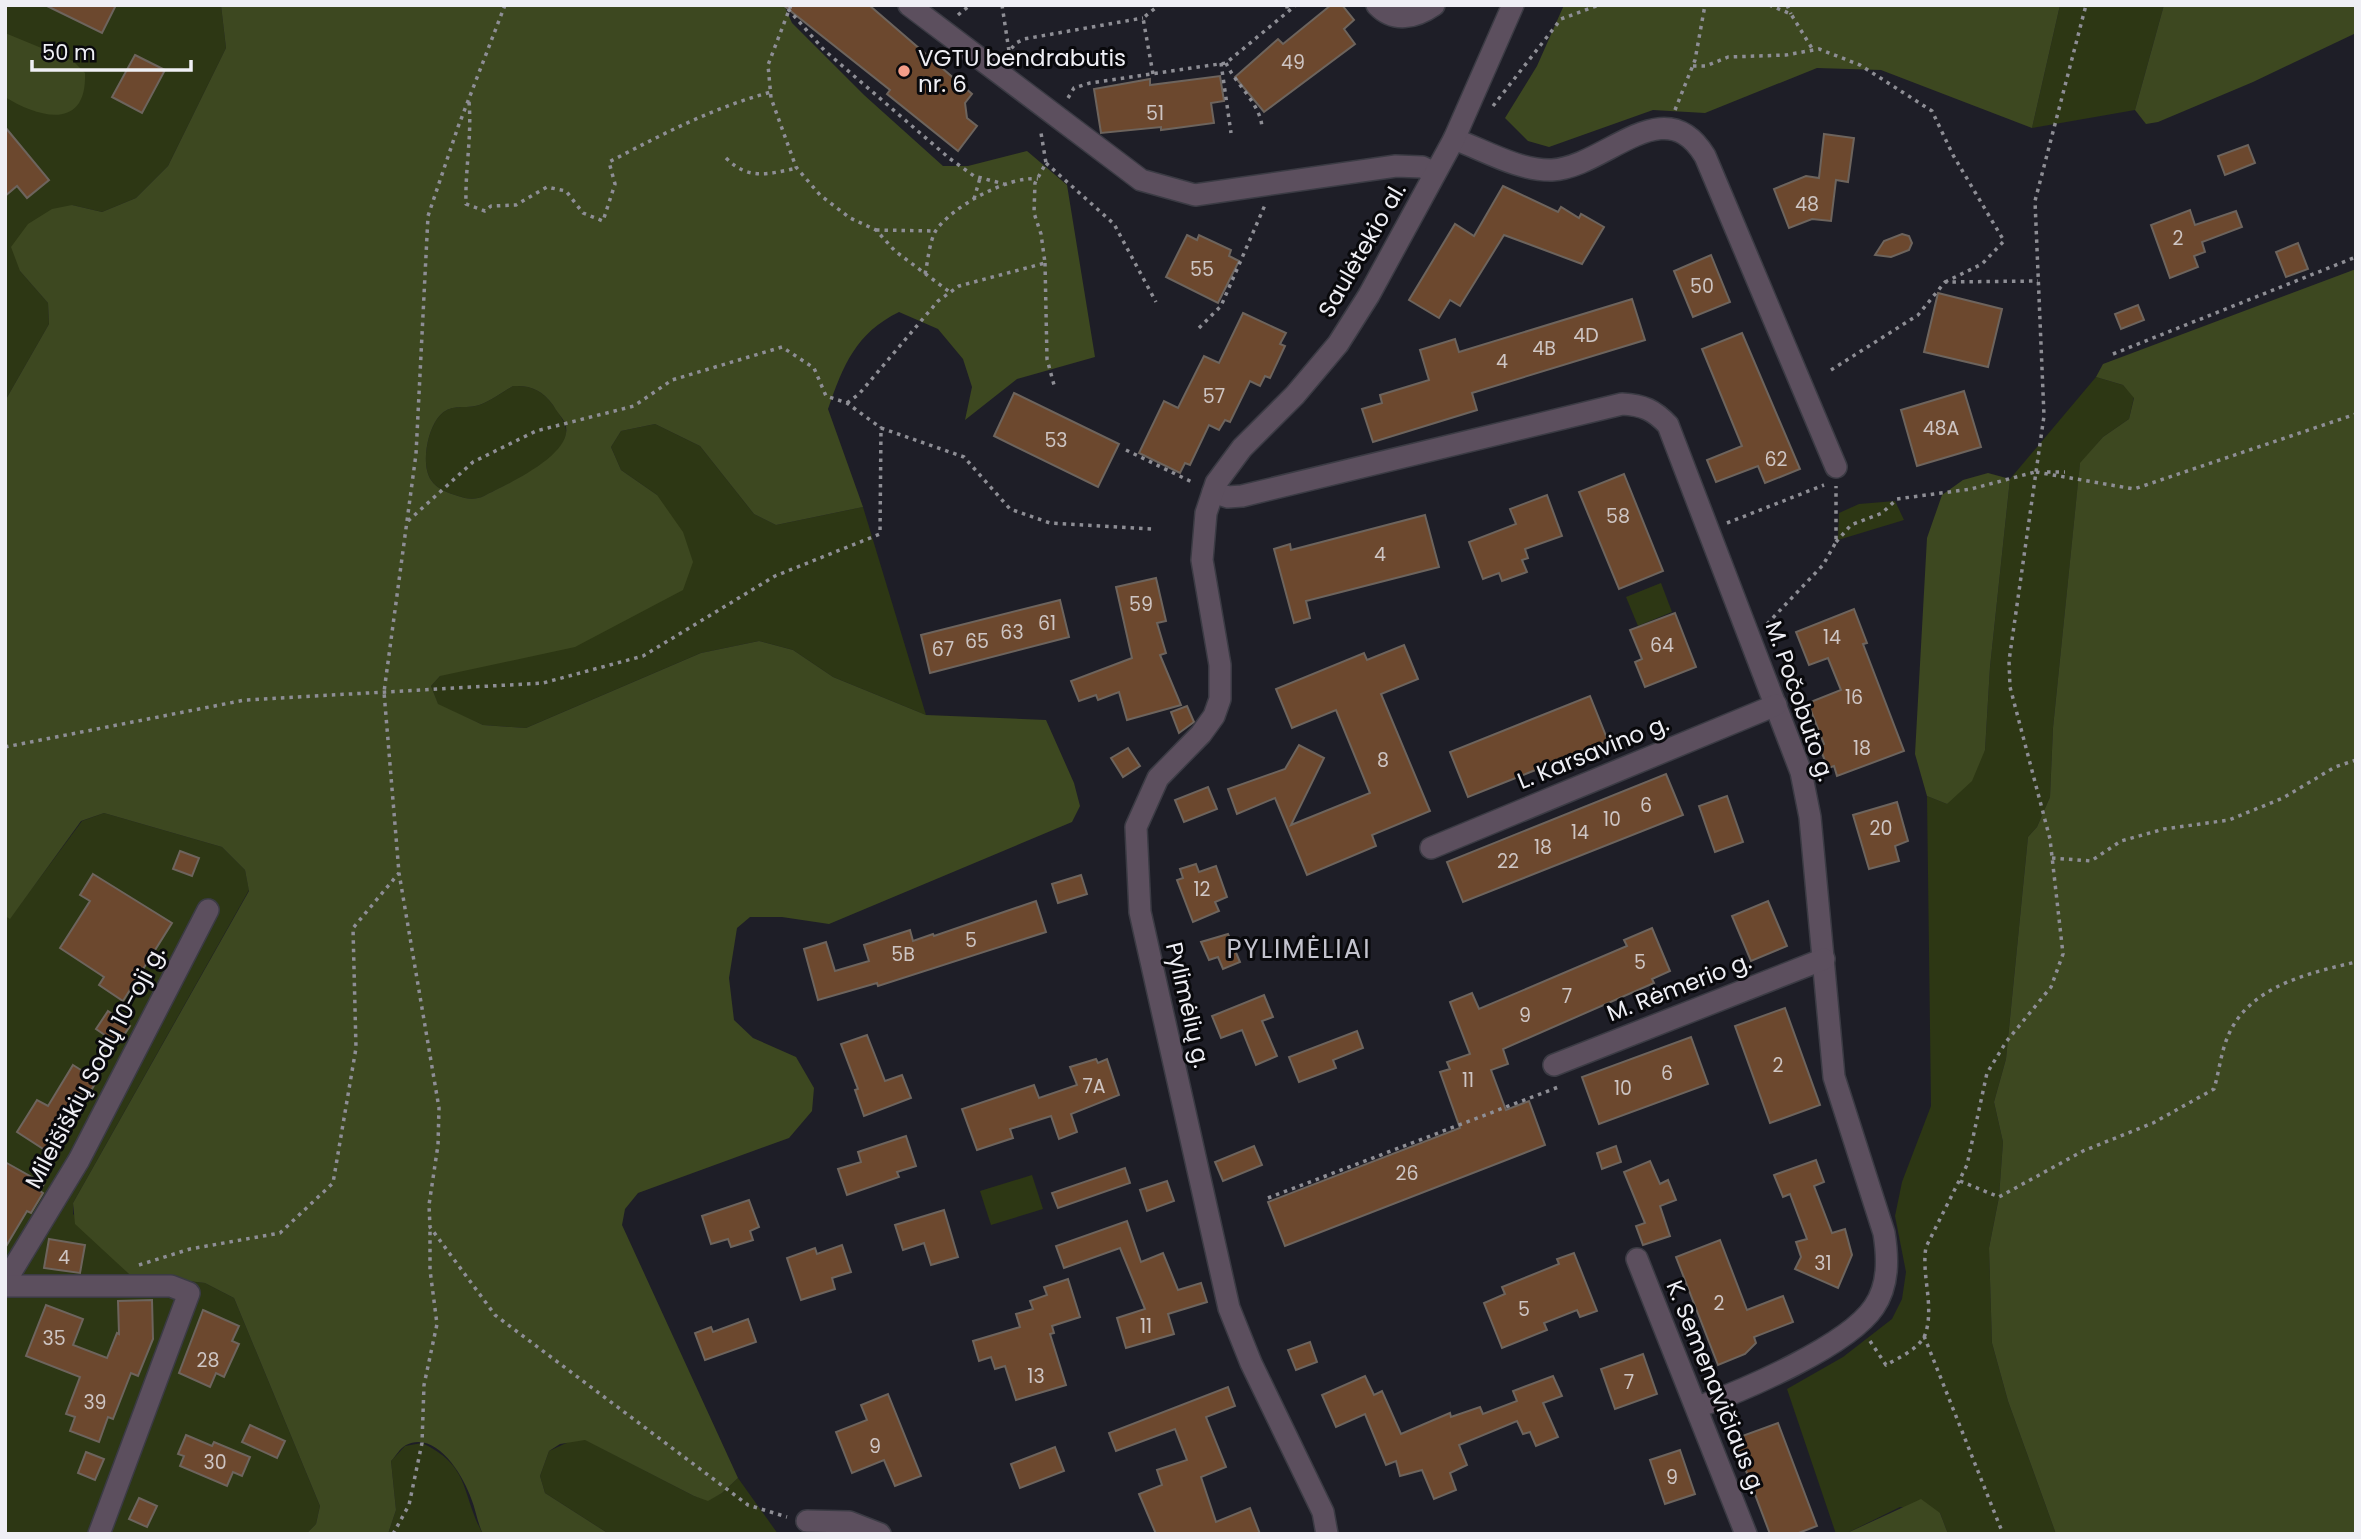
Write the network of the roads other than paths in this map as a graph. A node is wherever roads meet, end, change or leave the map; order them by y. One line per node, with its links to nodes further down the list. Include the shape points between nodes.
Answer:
1 (909, 5): 6 (street, via 1141,180 1195,195 1396,166)
2 (1377, 5): 3 (street, via 1394,17 1408,17)
3 (1434, 5)
4 (1513, 5): 5 (street, Saulėtekio al.)
5 (1457, 132): 6 (street, Saulėtekio al.); 7 (street, via 1534,169 1555,170 1574,166 1650,130 1668,127 1695,140)
6 (1436, 173): 8 (street, Saulėtekio al., via 1338,344 1224,468)
7 (1836, 467)
8 (1213, 492): 9 (street, M. Počobuto g., via 1242,496 1622,404 1640,405 1656,412 1668,425); 20 (street, Pylimėlių g., via 1202,560 1220,665 1220,699 1201,734 1158,778 1136,827 1140,912 1229,1308 1323,1512)
9 (1776, 705): 10 (street, L. Karsavino g.); 12 (street, M. Počobuto g., via 1801,772 1810,817)
10 (1431, 848)
11 (208, 910): 15 (street, Mileišiškių Sodų 10-oji g., via 79,1160)
12 (1824, 959): 13 (street, M. Rėmerio g.); 16 (street, M. Počobuto g., via 1834,1077 1884,1234 1883,1288 1860,1324 1816,1352)
13 (1554, 1065)
14 (1637, 1259): 16 (street, K. Semenavičiaus g.)
15 (5, 1284): 18 (street, via 32,1288 171,1286 188,1293)
16 (1698, 1407): 21 (street, K. Semenavičiaus g.)
17 (807, 1521): 19 (street, via 849,1522)
18 (99, 1534)
19 (880, 1534)
20 (1327, 1534)
21 (1746, 1534)

